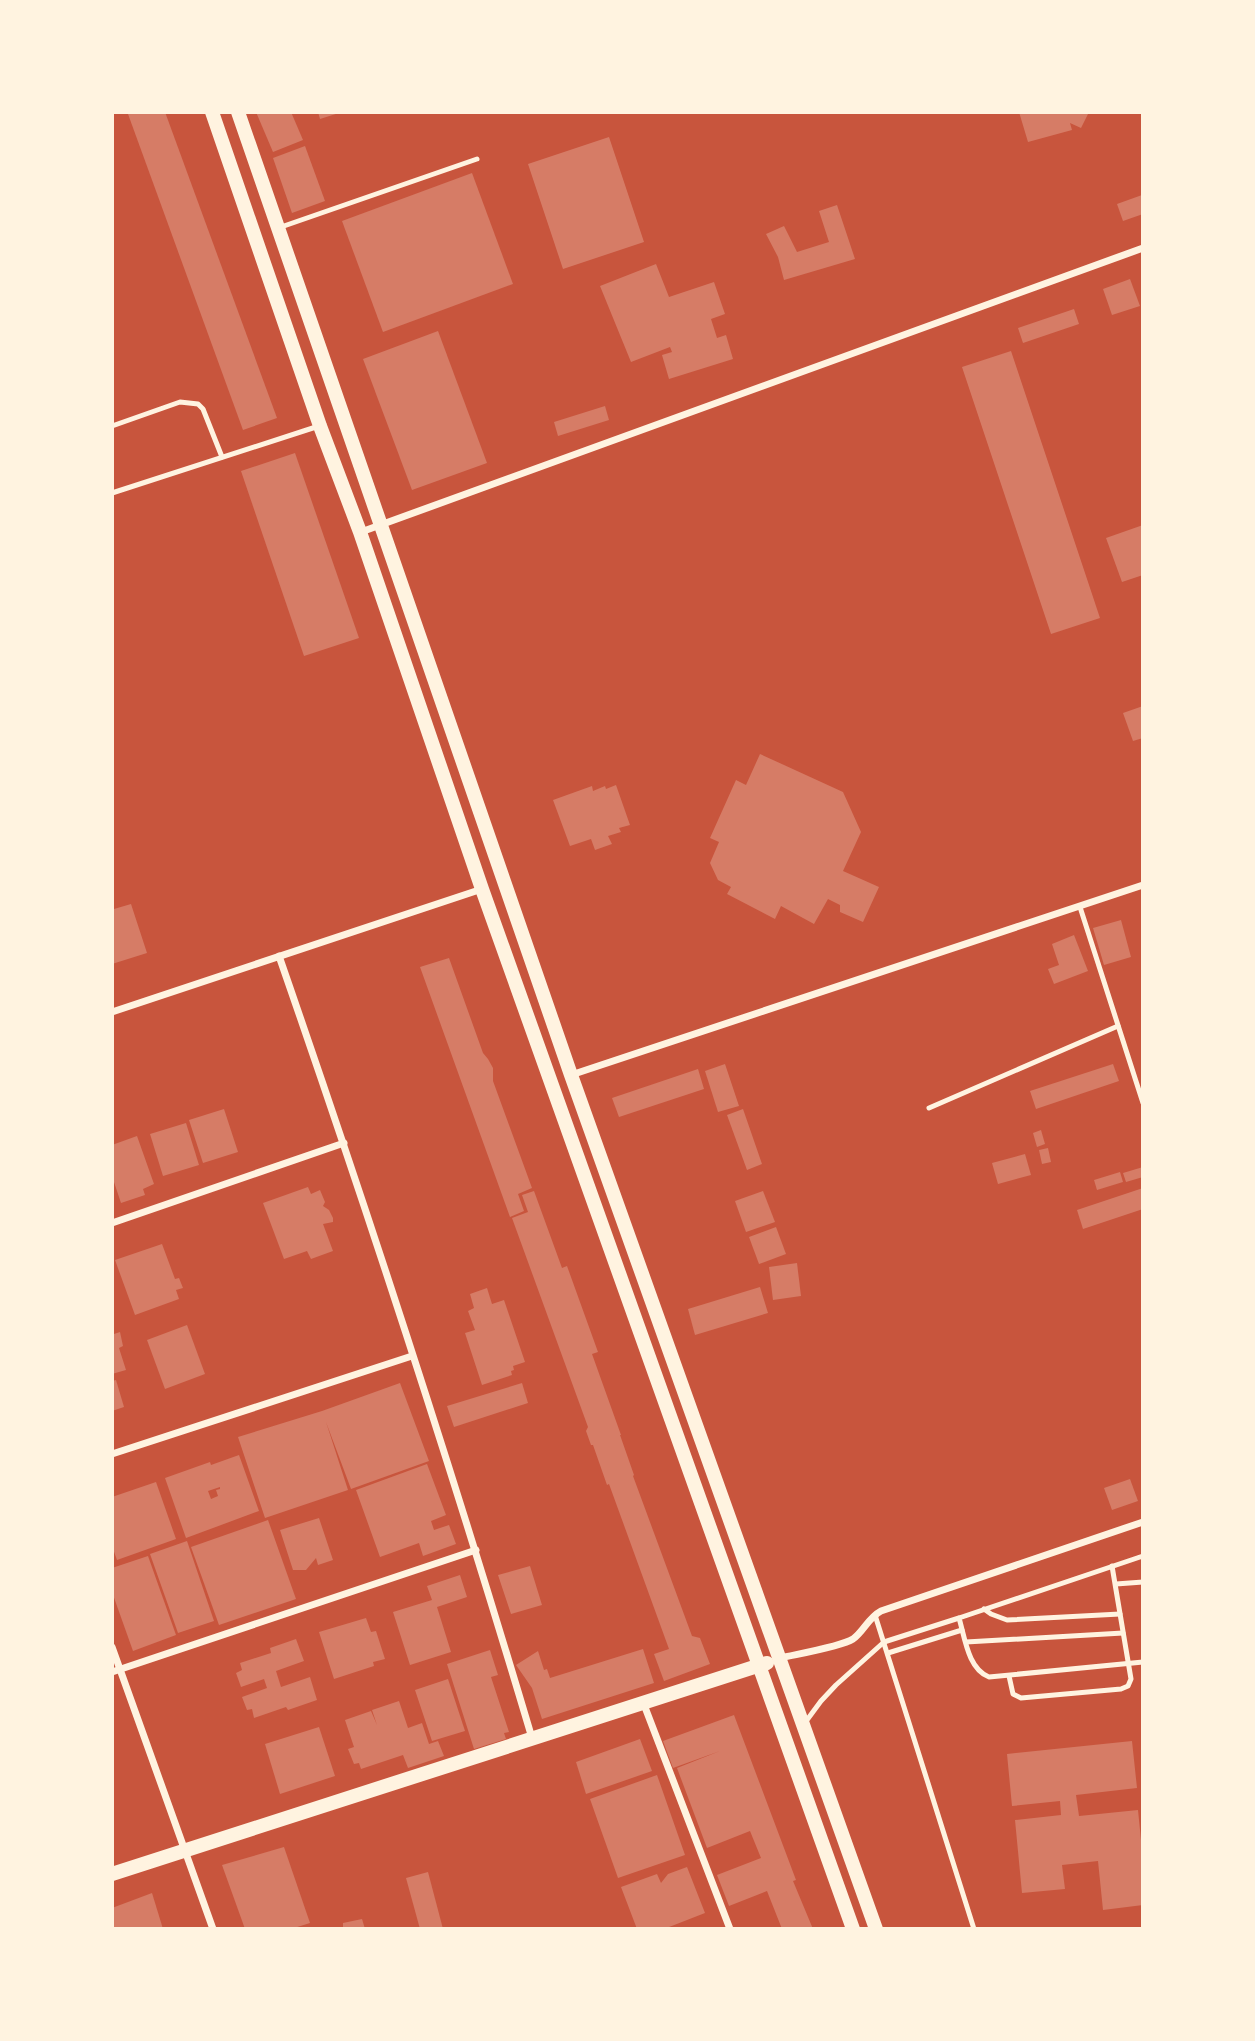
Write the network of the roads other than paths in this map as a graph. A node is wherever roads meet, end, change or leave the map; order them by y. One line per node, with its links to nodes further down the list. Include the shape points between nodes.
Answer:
1 (212, 112): 7 (main road)
2 (238, 112): 4 (main road)
3 (477, 159): 4 (lane)
4 (278, 229): 10 (main road)
5 (1143, 248): 10 (street)
6 (112, 426): 8 (lane, via 180,402 198,404)
7 (320, 426): 8 (lane); 11 (main road)
8 (222, 457): 9 (lane)
9 (112, 493)
10 (382, 523): 11 (street); 18 (main road)
11 (360, 532): 13 (main road)
12 (1143, 885): 14 (street)
13 (482, 889): 15 (street); 44 (main road)
14 (1080, 907): 17 (lane); 18 (street)
15 (279, 956): 16 (street); 21 (street)
16 (112, 1012)
17 (1118, 1026): 19 (lane); 20 (lane)
18 (571, 1075): 41 (main road)
19 (1143, 1103)
20 (929, 1108)
21 (344, 1143): 22 (street); 23 (street)
22 (112, 1223)
23 (412, 1356): 24 (street); 26 (street)
24 (112, 1454)
25 (1143, 1522): 32 (street)
26 (476, 1550): 45 (street); 49 (street)
27 (1143, 1556): 28 (lane)
28 (1112, 1566): 30 (lane); 31 (lane)
29 (1143, 1582): 30 (lane)
30 (1116, 1584): 33 (lane)
31 (984, 1609): 33 (lane, via 1007,1619); 34 (lane)
32 (875, 1614): 37 (lane); 41 (street, via 849,1641)
33 (1120, 1614): 36 (lane)
34 (958, 1618): 35 (lane); 37 (lane)
35 (962, 1630): 38 (lane); 40 (lane)
36 (1123, 1633): 38 (lane); 43 (lane)
37 (884, 1642): 40 (lane); 48 (lane, via 836,1685)
38 (967, 1642): 46 (lane, via 978,1671 989,1677)
39 (112, 1647): 45 (street)
40 (888, 1653): 56 (lane)
41 (780, 1658): 44 (main road); 48 (main road)
42 (1143, 1662): 43 (lane)
43 (1128, 1663): 46 (lane); 46 (lane, via 1130,1682 1121,1689 1021,1698 1013,1694)
44 (760, 1665): 47 (main road); 54 (main road)
45 (116, 1671): 50 (street)
46 (1009, 1676)
47 (643, 1702): 49 (main road); 53 (street)
48 (803, 1726): 55 (main road)
49 (533, 1738): 50 (main road)
50 (184, 1850): 51 (main road); 52 (street)
51 (112, 1874)
52 (213, 1929)
53 (730, 1929)
54 (853, 1929)
55 (876, 1929)
56 (974, 1929)

